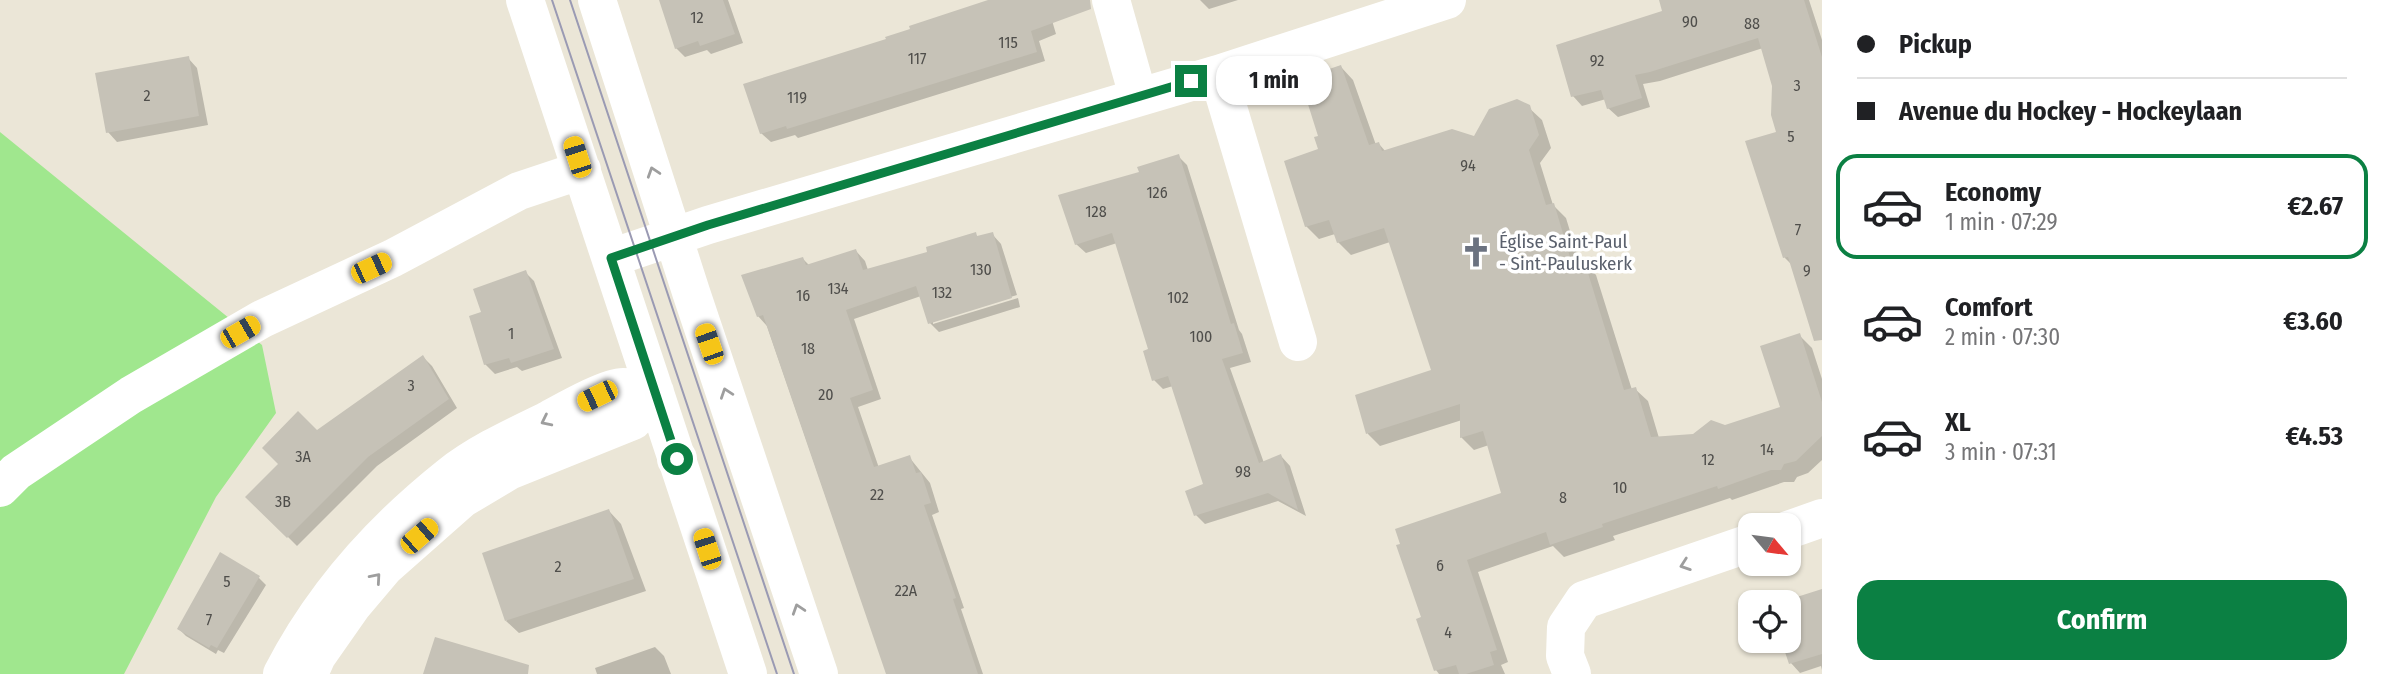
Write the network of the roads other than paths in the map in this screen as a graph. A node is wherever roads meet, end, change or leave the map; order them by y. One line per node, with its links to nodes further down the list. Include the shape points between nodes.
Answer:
1 (524, 0): 7 (street)
2 (597, 0): 8 (street, one-way to 2)
3 (1111, 0): 6 (street)
4 (1447, 0): 5 (street)
5 (1218, 74): 6 (street); 10 (street)
6 (1138, 96): 8 (street)
7 (582, 170): 9 (street); 12 (street, via 519,191 393,258 261,319 131,395 16,472)
8 (674, 237): 9 (street); 19 (street, one-way to 8)
9 (611, 258): 11 (street)
10 (1298, 342)
11 (655, 392): 16 (street, one-way to 16, via 621,387 597,396 497,445 450,475 360,559 320,610); 17 (street, one-way to 11, via 352,606 385,567 462,499 509,471 634,421); 18 (street)
12 (0, 488)
13 (1822, 519): 14 (street)
14 (1801, 526)
15 (1738, 547): 20 (street, one-way to 20, via 1584,600 1566,627 1565,656)
16 (282, 674)
17 (309, 674)
18 (748, 674)
19 (819, 674)
20 (1572, 674)

